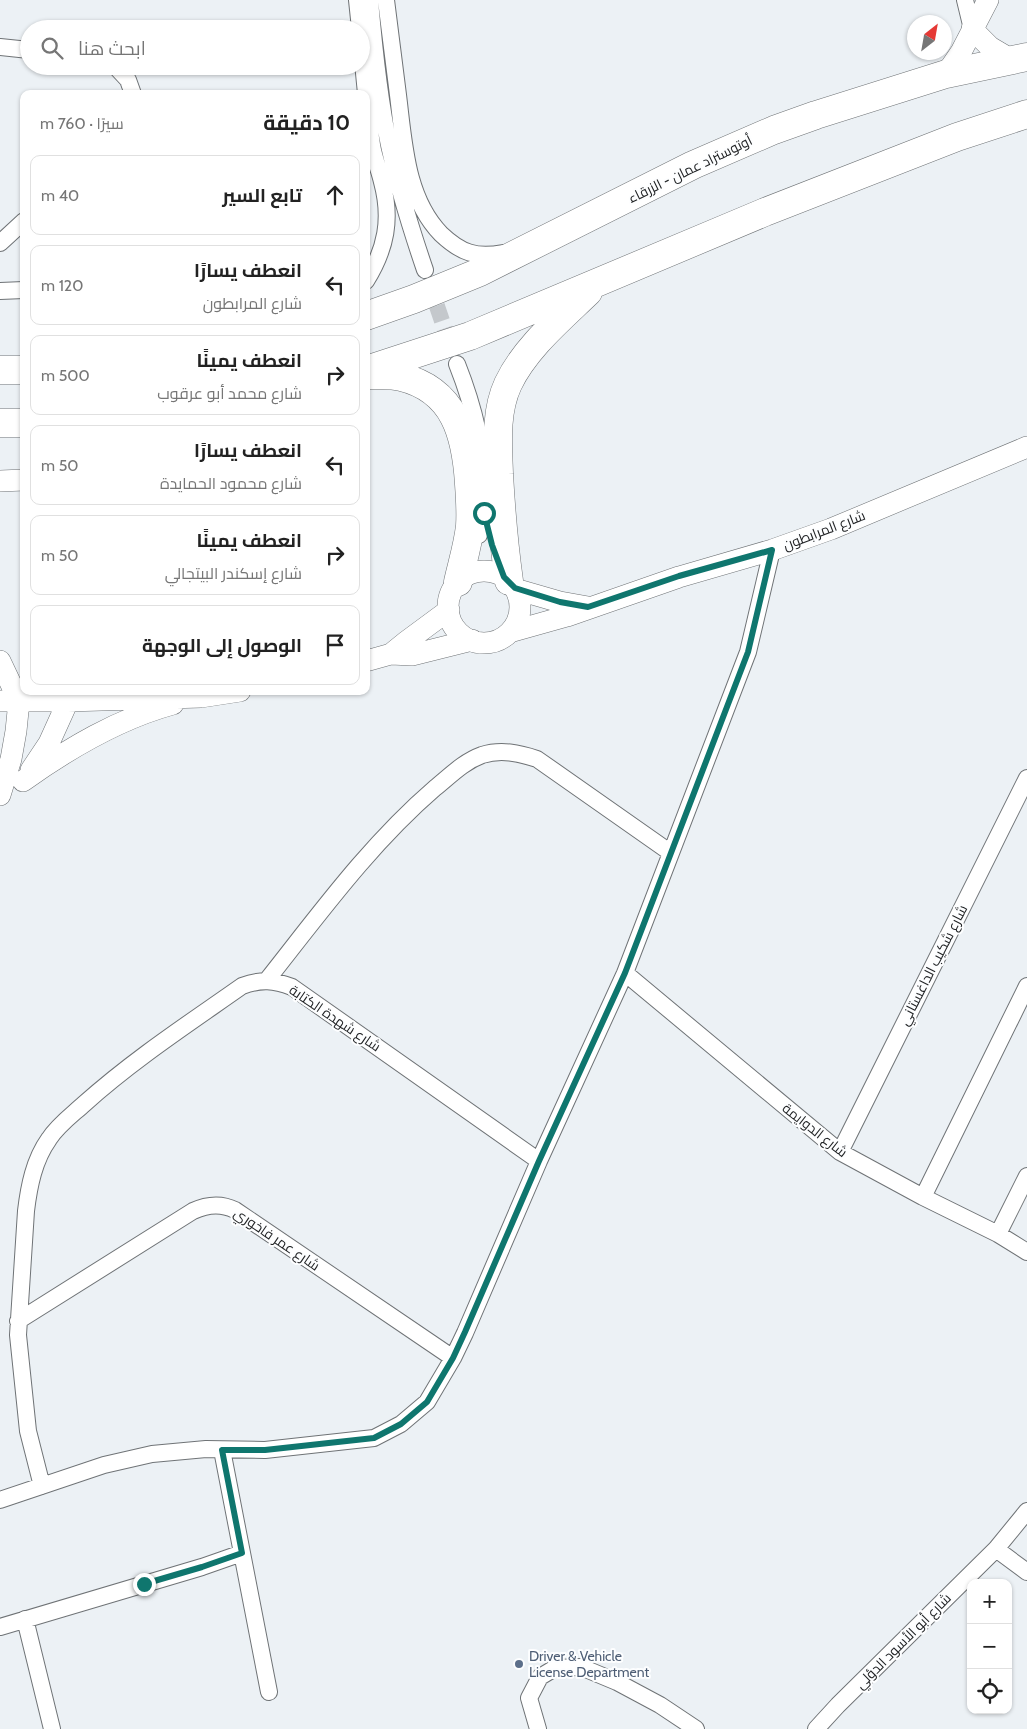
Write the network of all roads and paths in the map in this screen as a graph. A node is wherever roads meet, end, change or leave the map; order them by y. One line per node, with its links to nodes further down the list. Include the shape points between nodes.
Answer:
1 (356, 0): 6 (street)
2 (370, 0): 23 (street, via 388,143 404,207)
3 (386, 0): 22 (street, via 404,142 413,187 421,207 449,242 467,254 489,256)
4 (965, 0): 7 (street)
5 (988, 0): 7 (street)
6 (359, 20)
7 (972, 29): 10 (street, via 990,47); 11 (street)
8 (0, 47): 9 (street)
9 (20, 49)
10 (1019, 58): 11 (highway, أوتوستراد عمان - الزرقاء)
11 (946, 74): 22 (highway, أوتوستراد عمان - الزرقاء, via 816,115 733,147)
12 (123, 75): 14 (street)
13 (364, 75): 15 (street)
14 (132, 90)
15 (366, 90)
16 (1027, 114): 17 (highway)
17 (1000, 123): 18 (highway); 25 (highway, via 765,212)
18 (1027, 124)
19 (370, 127): 24 (street, via 387,202 384,245)
20 (20, 225): 21 (street)
21 (0, 243)
22 (532, 248): 28 (highway, أوتوستراد عمان - الزرقاء)
23 (425, 270)
24 (370, 275)
25 (602, 279): 30 (highway, via 470,336); 42 (highway, via 530,352 513,375 501,404 498,452)
26 (20, 290): 27 (street)
27 (0, 291)
28 (370, 315)
29 (456, 364): 39 (street, via 466,388 483,460)
30 (370, 369)
31 (0, 370): 32 (highway)
32 (20, 370)
33 (370, 375): 41 (highway, via 400,376 429,389 442,400 460,426 467,458 470,512)
34 (0, 423): 35 (highway)
35 (20, 423)
36 (1027, 447): 40 (street, شارع المرابطون, via 832,529)
37 (20, 480): 38 (street)
38 (0, 481)
39 (484, 513): 41 (street, via 478,540); 42 (street, via 492,545)
40 (772, 550): 43 (street, شارع المرابطون, via 679,576); 58 (street, via 748,652)
41 (462, 579): 42 (street, via 478,572 492,572); 44 (street, via 451,595)
42 (509, 582): 43 (street, شارع المرابطون, via 560,602); 45 (street, via 520,599 517,622)
43 (588, 607): 45 (street, شارع المرابطون)
44 (449, 610): 46 (street, via 452,623 460,634); 47 (street)
45 (510, 632): 46 (street, via 499,640 485,643)
46 (472, 640): 47 (street, via 412,655)
47 (392, 654): 48 (street)
48 (370, 660)
49 (0, 661): 52 (street)
50 (214, 695): 51 (street)
51 (201, 697): 53 (street); 56 (street, via 163,707 108,729 55,758)
52 (9, 701): 53 (street); 57 (street, via 16,730)
53 (68, 701): 56 (street, via 49,743)
54 (0, 763): 57 (street)
55 (1027, 778): 62 (street, شارع شكيب الداغستاني)
56 (23, 781): 57 (street)
57 (1, 796)
58 (671, 853): 59 (street); 60 (street, via 538,759 510,752 482,755 450,775 378,842)
59 (625, 973): 62 (street, شارع الدوايمة); 63 (street)
60 (267, 980): 63 (street, شارع شهدة الكتابة, via 292,987); 68 (street, شارع شهدة الكتابة, via 242,986 135,1061 57,1129 43,1148 28,1194)
61 (1027, 986): 65 (street)
62 (840, 1152): 65 (street, شارع الدوايمة)
63 (539, 1161): 69 (street)
64 (1027, 1176): 66 (street)
65 (923, 1198): 66 (street, شارع الدوايمة)
66 (998, 1234): 67 (street, شارع الدوايمة)
67 (1027, 1252)
68 (18, 1321): 69 (street, شارع عمر فاخوري, via 193,1211 203,1206 222,1205 235,1210); 71 (street, شارع شهدة الكتابة, via 25,1410)
69 (453, 1358): 70 (street, via 427,1402 401,1424 374,1438 265,1450)
70 (222, 1450): 71 (street, via 176,1451 128,1458); 75 (street)
71 (42, 1486): 72 (street)
72 (0, 1500)
73 (1027, 1511): 74 (street, شارع أبو الأسود الدؤلي)
74 (996, 1549): 76 (street); 80 (street, شارع أبو الأسود الدؤلي)
75 (242, 1553): 77 (street); 79 (street)
76 (1027, 1572)
77 (25, 1619): 78 (street); 81 (street)
78 (0, 1627)
79 (269, 1692)
80 (838, 1705): 84 (street); 85 (street)
81 (52, 1729)
82 (538, 1729): 83 (street, via 529,1698 540,1677 555,1668 581,1667 617,1682)
83 (696, 1729)
84 (804, 1729)
85 (816, 1729)

